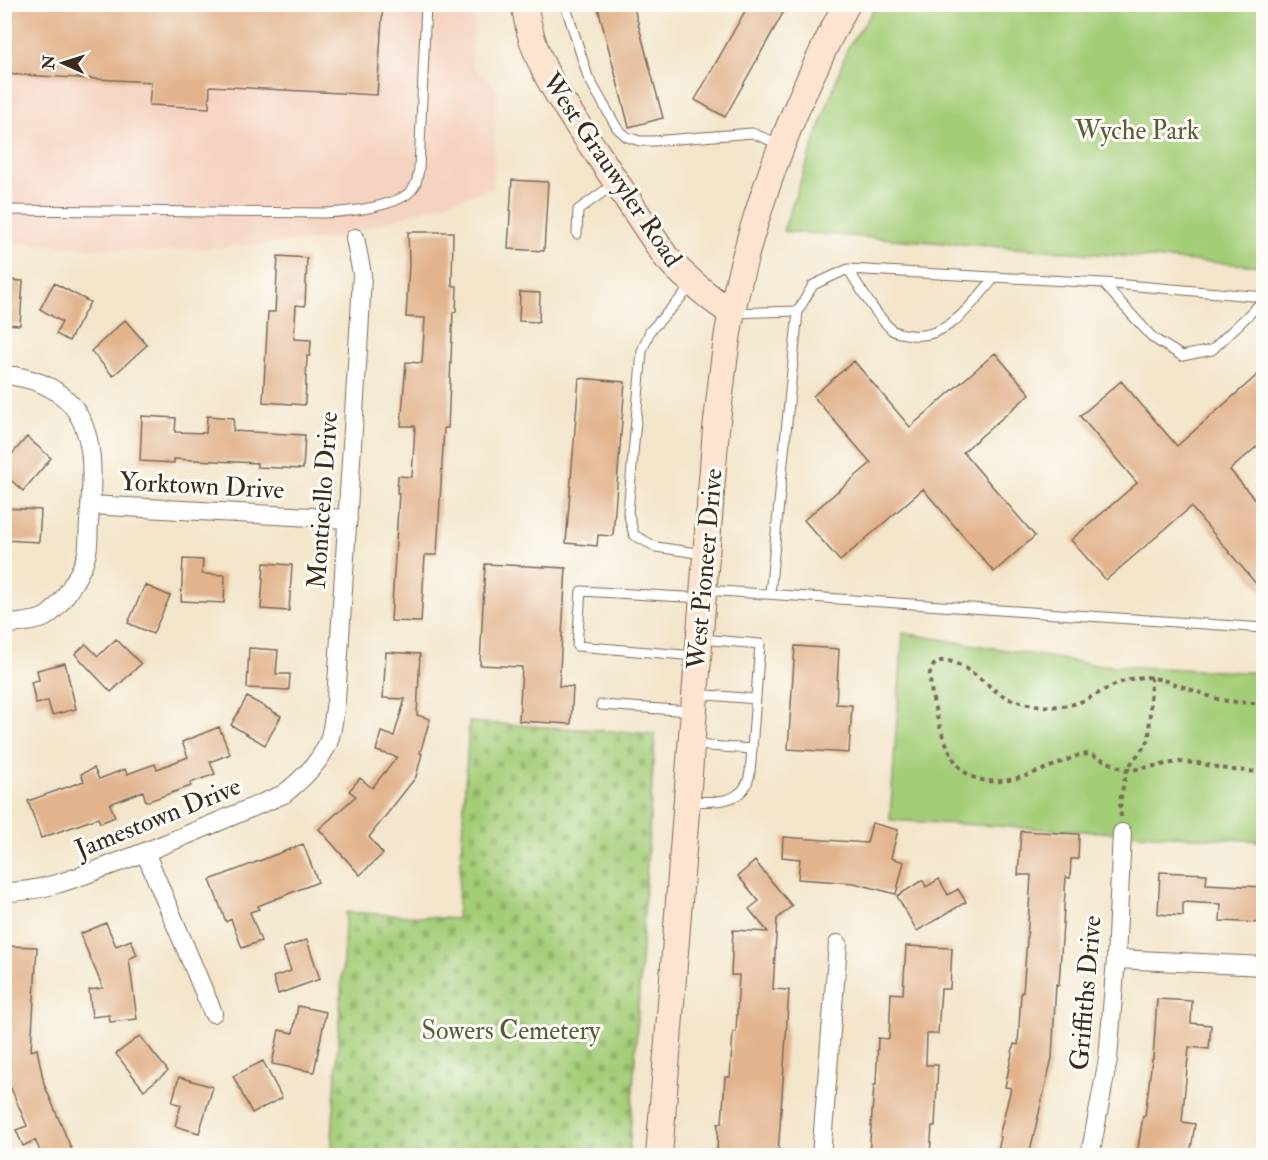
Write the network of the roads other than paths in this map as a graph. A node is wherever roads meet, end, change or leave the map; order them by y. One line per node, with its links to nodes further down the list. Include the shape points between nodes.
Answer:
1 (426, 4): 7 (lane, via 419,169 414,187 401,199 335,213)
2 (525, 4): 6 (main road, West Grauwyler Road, via 538,57 559,97)
3 (565, 4): 5 (lane, via 588,77 617,128 627,137 653,141 752,133)
4 (847, 4): 5 (main road, West Pioneer Drive)
5 (781, 145): 16 (main road, West Pioneer Drive, via 754,219)
6 (616, 183): 8 (lane, via 578,210); 13 (main road, West Grauwyler Road, via 666,257)
7 (4, 210)
8 (577, 234)
9 (356, 238): 19 (street, Monticello Drive, via 362,273)
10 (848, 269): 11 (lane); 11 (lane, via 894,332 911,336 943,329 965,312); 15 (lane, via 813,285)
11 (995, 277): 12 (lane)
12 (1104, 283): 14 (lane); 14 (lane, via 1153,338 1182,356 1212,350)
13 (693, 285): 16 (main road, West Grauwyler Road); 20 (lane, via 651,331 642,351 628,512 634,535 656,546)
14 (1263, 298)
15 (798, 311): 16 (lane); 22 (lane)
16 (731, 313): 20 (main road, West Pioneer Drive, via 716,429)
17 (4, 375): 18 (street, via 24,377 47,386 71,404 80,417 89,439)
18 (90, 505): 19 (street, Yorktown Drive); 23 (street, via 87,554 70,591 45,618)
19 (348, 519): 31 (street, Monticello Drive, via 336,701 328,743)
20 (706, 555): 21 (main road, West Pioneer Drive)
21 (703, 594): 22 (lane); 25 (main road, West Pioneer Drive); 25 (lane, via 580,591 577,646)
22 (770, 594): 24 (lane)
23 (4, 626)
24 (1263, 628)
25 (699, 647): 26 (lane, via 760,644); 27 (main road, West Pioneer Drive)
26 (756, 699): 27 (lane); 30 (lane)
27 (694, 702): 28 (lane); 29 (main road, West Pioneer Drive)
28 (601, 705)
29 (691, 744): 30 (lane); 32 (main road, West Pioneer Drive)
30 (752, 749): 32 (lane, via 749,779 735,796 719,802)
31 (317, 762): 34 (street, Jamestown Drive, via 284,794)
32 (687, 801): 40 (main road, West Pioneer Drive)
33 (1122, 833): 37 (street, Griffiths Drive)
34 (146, 852): 35 (street, Jamestown Drive, via 57,885); 39 (street)
35 (4, 892)
36 (838, 944): 41 (street)
37 (1116, 959): 38 (street); 42 (street, Griffiths Drive, via 1108,1059)
38 (1263, 966)
39 (213, 1013)
40 (659, 1155)
41 (822, 1155)
42 (1090, 1155)

